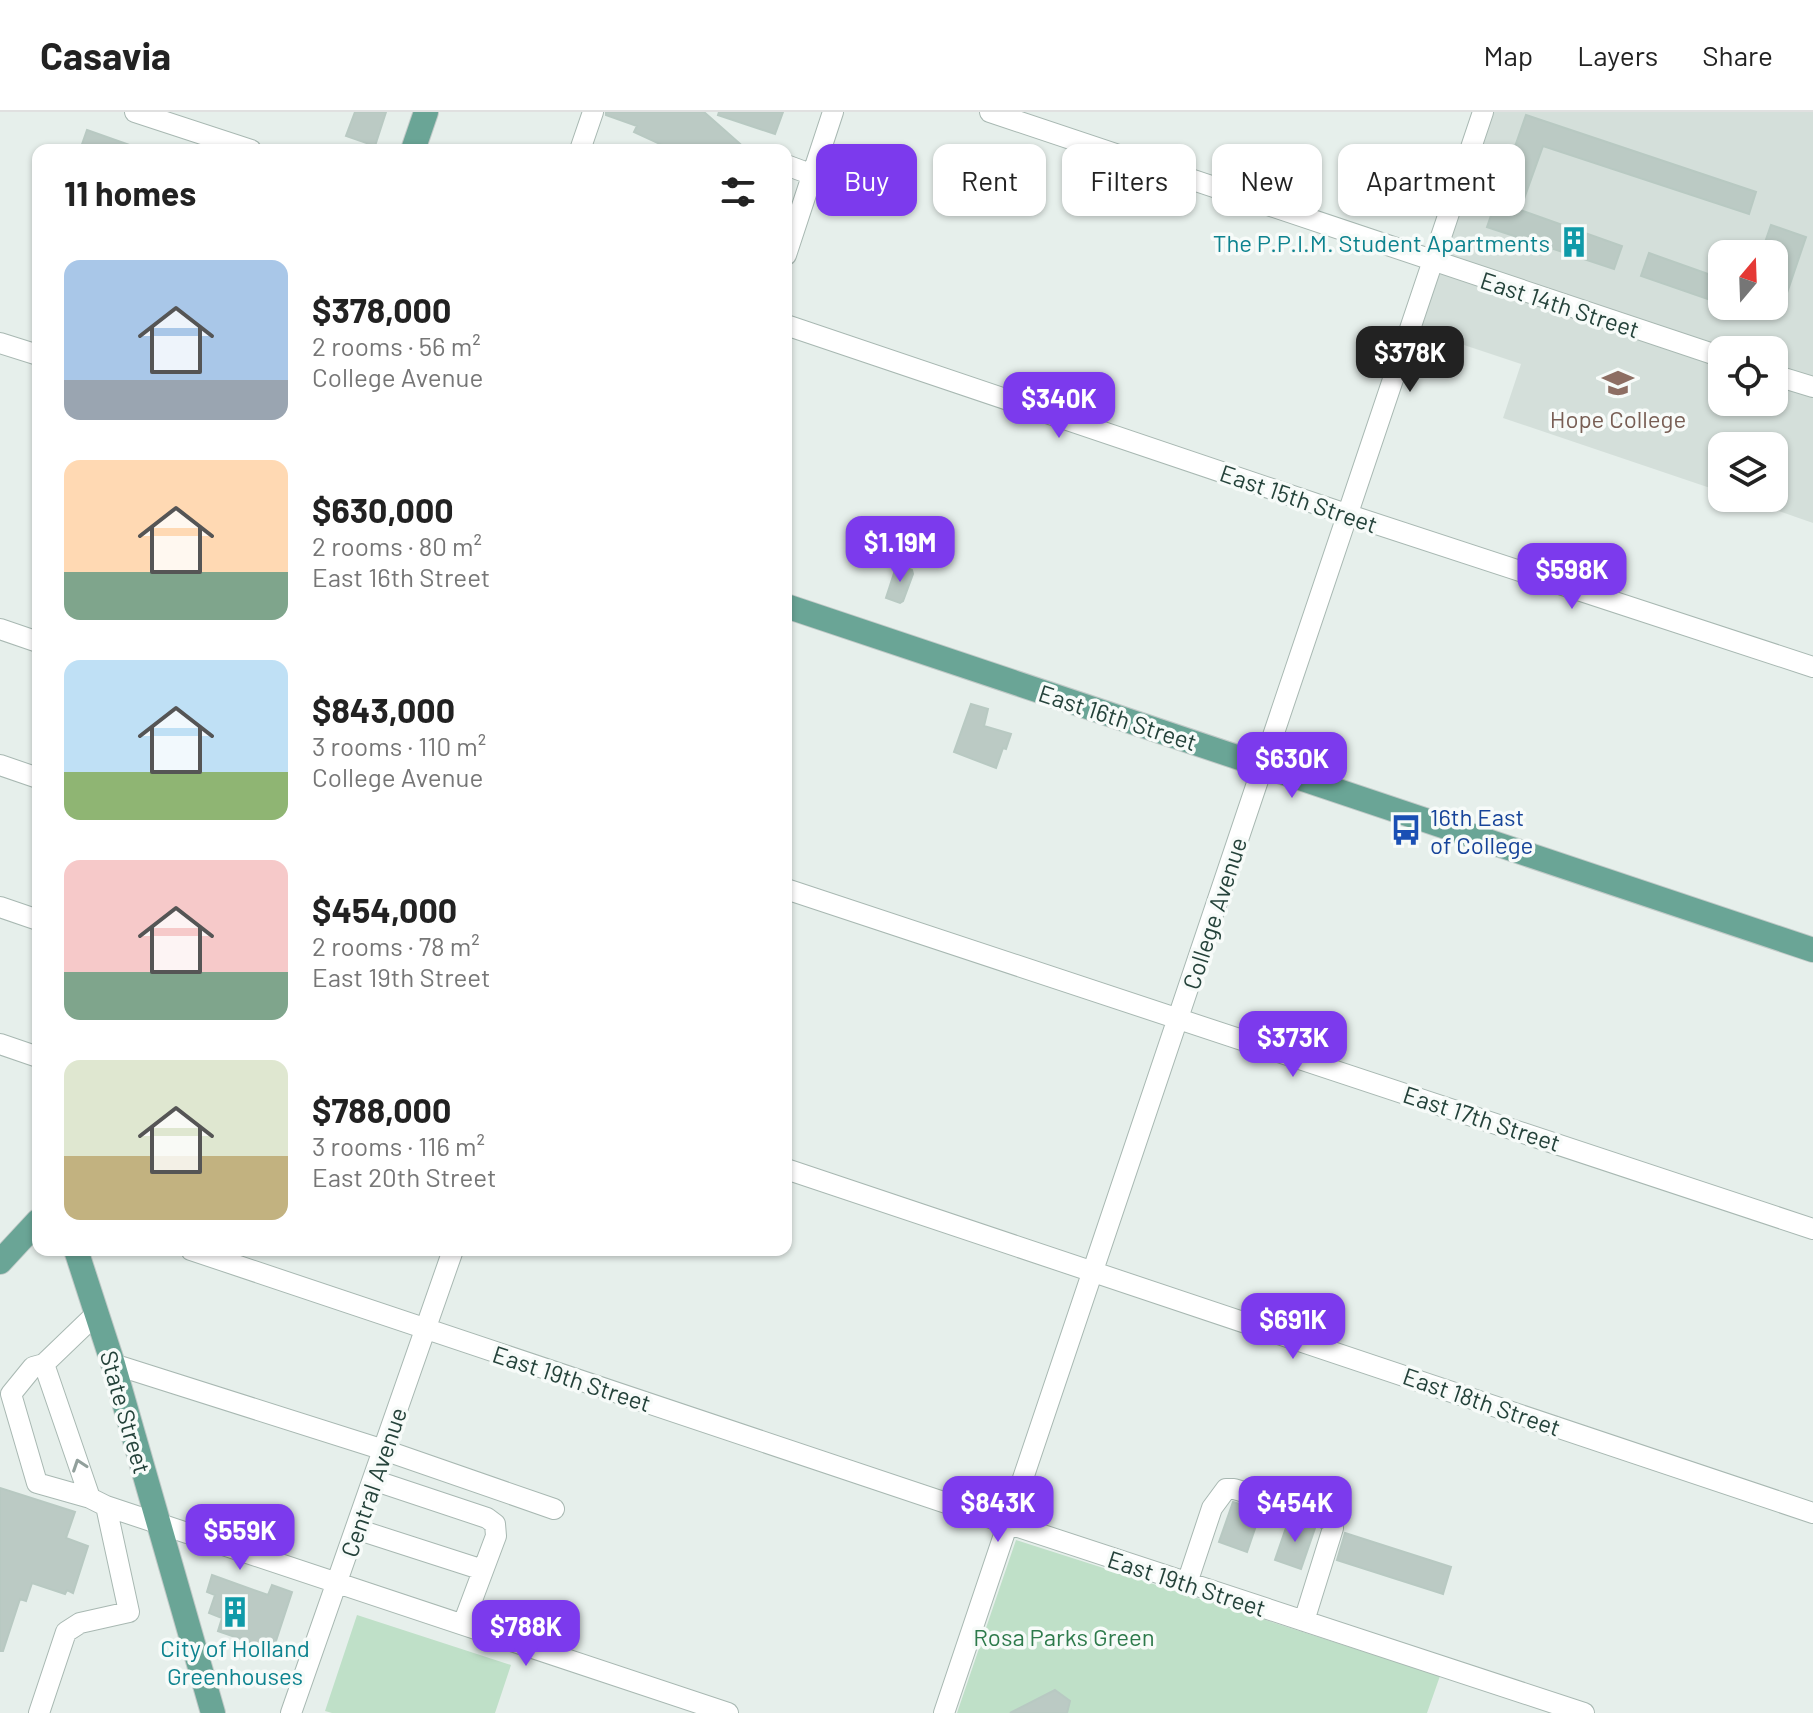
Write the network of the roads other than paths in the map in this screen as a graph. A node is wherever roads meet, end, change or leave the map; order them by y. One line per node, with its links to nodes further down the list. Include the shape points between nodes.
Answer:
1 (135, 112): 7 (street)
2 (426, 112): 8 (main road)
3 (593, 112): 9 (street)
4 (833, 112): 11 (street)
5 (990, 112): 13 (street, East 14th Street)
6 (1483, 112): 13 (street, College Avenue)
7 (233, 144)
8 (415, 144)
9 (582, 144)
10 (792, 167): 11 (street)
11 (813, 175): 12 (street)
12 (792, 237)
13 (1432, 261): 17 (street, East 14th Street); 20 (street, College Avenue)
14 (792, 327): 20 (street, East 15th Street)
15 (0, 343): 16 (street)
16 (32, 347)
17 (1708, 352)
18 (1788, 379): 19 (street)
19 (1813, 387)
20 (1346, 514): 24 (street, East 15th Street); 26 (street, College Avenue)
21 (792, 608): 26 (main road, East 16th Street)
22 (0, 629): 23 (street)
23 (32, 640)
24 (1813, 667)
25 (0, 765): 27 (street)
26 (1262, 765): 31 (main road, East 16th Street); 32 (street, College Avenue)
27 (32, 776)
28 (792, 891): 32 (street, East 17th Street)
29 (0, 907): 30 (street)
30 (32, 918)
31 (1813, 950)
32 (1179, 1017): 37 (street, East 17th Street); 42 (street, College Avenue)
33 (0, 1044): 34 (street)
34 (32, 1055)
35 (792, 1171): 42 (street, East 18th Street)
36 (32, 1227): 41 (main road)
37 (1813, 1229)
38 (78, 1256): 43 (main road, State Street)
39 (209, 1256): 44 (street, East 19th Street)
40 (451, 1256): 44 (street, Central Avenue)
41 (0, 1262)
42 (1094, 1271): 51 (street, East 18th Street); 53 (street, College Avenue)
43 (96, 1314): 45 (street); 46 (main road, State Street)
44 (426, 1330): 47 (street, Central Avenue); 53 (street, East 19th Street)
45 (44, 1364): 49 (street, one-way to 45); 49 (street, via 33,1367 11,1394 37,1483)
46 (113, 1364): 47 (street); 52 (main road, State Street)
47 (384, 1450): 48 (street, Central Avenue); 50 (street)
48 (373, 1480): 54 (street, Central Avenue); 55 (street, via 495,1524)
49 (98, 1502): 52 (street); 60 (street, via 129,1612 80,1623 66,1632)
50 (554, 1509)
51 (1813, 1513)
52 (157, 1521): 56 (street); 61 (main road, State Street)
53 (1007, 1523): 57 (street, East 19th Street); 64 (street, College Avenue)
54 (356, 1529): 55 (street); 56 (street, Central Avenue)
55 (483, 1570): 59 (street)
56 (338, 1582): 59 (street); 62 (street, Central Avenue)
57 (1187, 1583): 58 (street, East 19th Street); 58 (street, via 1212,1508 1226,1489 1315,1513 1333,1528)
58 (1304, 1621): 65 (street, East 19th Street)
59 (463, 1624): 63 (street)
60 (39, 1713)
61 (213, 1713)
62 (291, 1713)
63 (728, 1713)
64 (944, 1713)
65 (1584, 1713)

